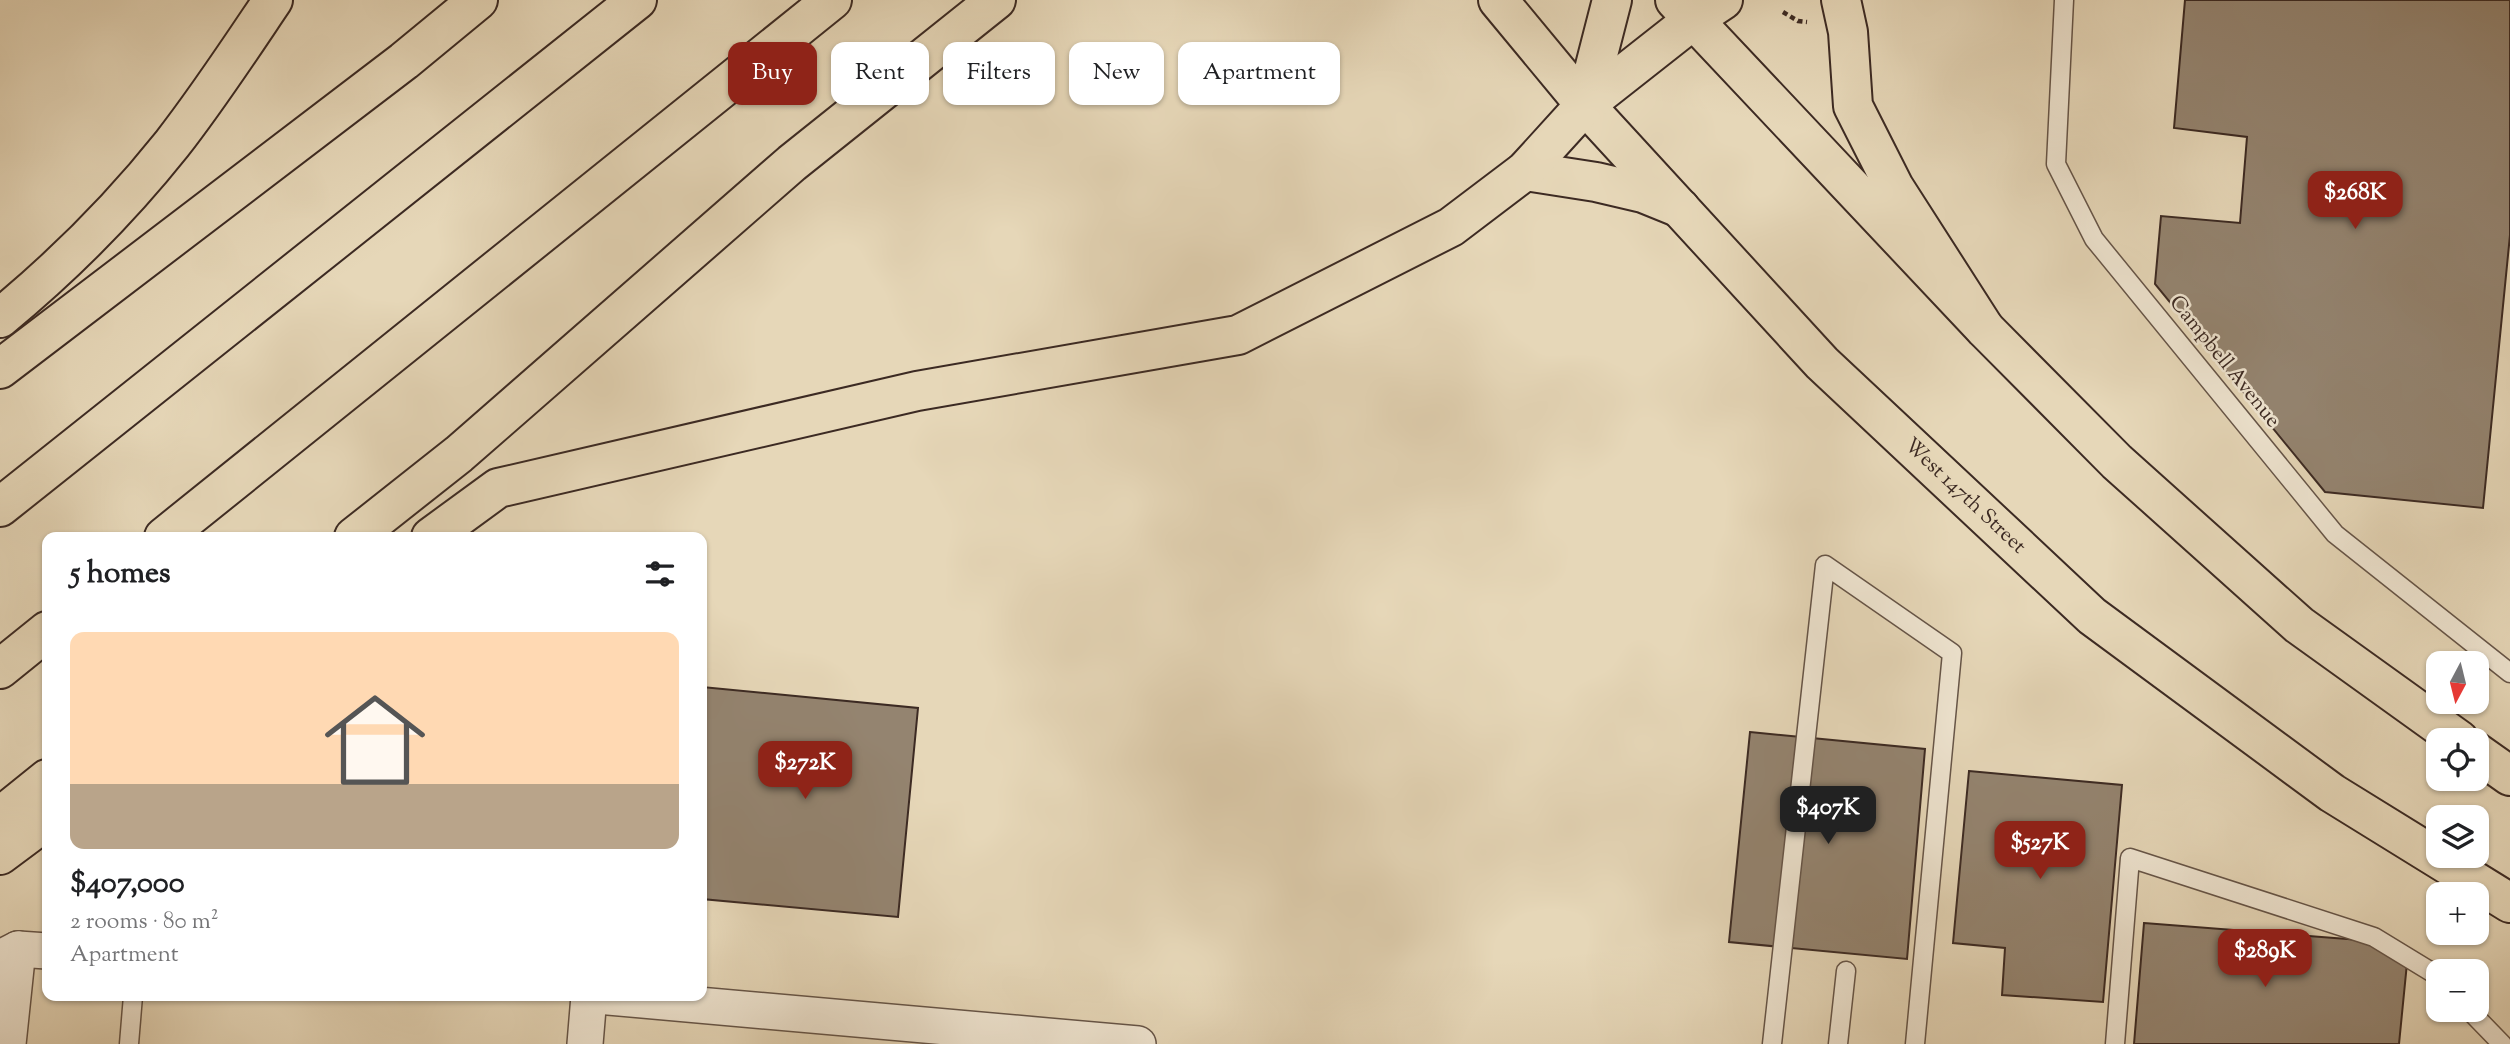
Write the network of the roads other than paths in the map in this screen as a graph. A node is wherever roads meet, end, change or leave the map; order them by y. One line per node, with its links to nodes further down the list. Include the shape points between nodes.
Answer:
1 (273, 0): 14 (main road, via 171,145 97,230 46,281)
2 (478, 0): 16 (main road)
3 (637, 0): 17 (main road)
4 (832, 0): 18 (main road)
5 (996, 0): 19 (main road, via 792,163 459,454)
6 (1497, 0): 11 (main road, West 147th Street)
7 (1612, 0): 11 (main road)
8 (2064, 0): 23 (lane, Campbell Avenue, via 2056,164 2094,239 2335,534)
9 (1697, 7): 11 (main road); 15 (main road, via 1738,64)
10 (1829, 11): 15 (main road, via 1848,32 1853,106 1894,187)
11 (1584, 105): 12 (main road); 13 (main road, West 147th Street)
12 (1525, 171): 13 (main road, via 1643,193); 20 (main road, via 1451,227 1238,335 917,391 498,488)
13 (1680, 208): 31 (main road, West 147th Street, via 1822,363 2092,616 2332,793)
14 (0, 318)
15 (1985, 329): 24 (main road, via 2117,462 2299,625)
16 (0, 369)
17 (0, 507)
18 (170, 532)
19 (360, 532)
20 (438, 532)
21 (42, 635): 22 (main road)
22 (0, 669)
23 (2510, 673)
24 (2442, 728)
25 (2489, 761): 26 (main road)
26 (2510, 776)
27 (42, 783): 28 (main road)
28 (0, 817)
29 (42, 824): 30 (main road)
30 (0, 855)
31 (2510, 903)
32 (22, 953): 39 (street)
33 (2426, 969): 46 (lane, via 2374,937 2130,858)
34 (1846, 971): 44 (lane)
35 (133, 1001): 40 (lane)
36 (589, 1001): 41 (street)
37 (653, 1001): 42 (street)
38 (2481, 1022): 47 (lane)
39 (8, 1044)
40 (129, 1044)
41 (585, 1044)
42 (1138, 1044)
43 (1772, 1044): 45 (lane, via 1825,565 1952,653)
44 (1838, 1044)
45 (1915, 1044)
46 (2115, 1044)
47 (2502, 1044)

